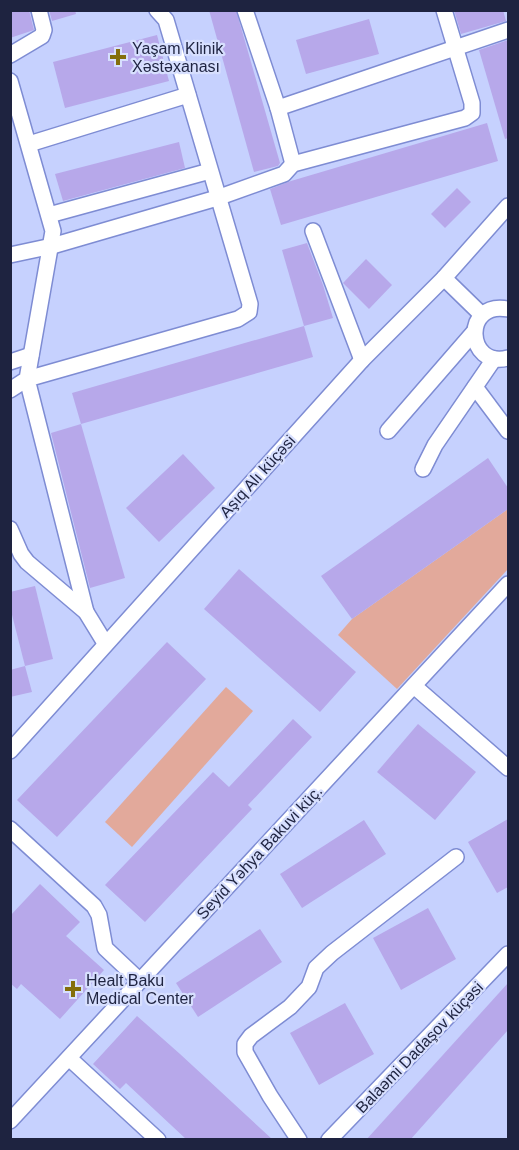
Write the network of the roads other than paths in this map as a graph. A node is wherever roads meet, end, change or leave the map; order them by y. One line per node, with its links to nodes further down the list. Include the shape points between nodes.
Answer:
1 (39, 10): 7 (street, via 42,36)
2 (157, 10): 9 (street, via 166,20)
3 (244, 10): 10 (street)
4 (444, 10): 6 (street)
5 (508, 30): 6 (street)
6 (454, 47): 10 (street); 12 (street, via 472,113)
7 (10, 56)
8 (10, 81): 11 (street)
9 (188, 95): 11 (street); 13 (street)
10 (278, 108): 12 (street)
11 (29, 144): 16 (street)
12 (293, 164): 14 (street, via 284,174)
13 (210, 171): 14 (street); 16 (street)
14 (217, 198): 18 (street); 28 (street, via 250,304 249,312 238,319)
15 (508, 206): 20 (street, Aşıq Alı küçəsi)
16 (50, 215): 18 (street)
17 (314, 231): 26 (street)
18 (52, 246): 19 (street); 24 (street)
19 (10, 255)
20 (444, 278): 22 (street); 26 (street, Aşıq Alı küçəsi)
21 (505, 305): 22 (street)
22 (482, 315): 23 (street)
23 (474, 332): 25 (street, via 485,355); 31 (street)
24 (31, 355): 27 (street); 28 (street)
25 (501, 358): 29 (street)
26 (362, 360): 37 (street, Aşıq Alı küçəsi)
27 (10, 362)
28 (27, 379): 30 (street); 36 (street)
29 (475, 387): 32 (street); 33 (street, via 435,445)
30 (10, 390)
31 (388, 431)
32 (508, 431)
33 (423, 470)
34 (10, 529): 36 (street, via 27,562)
35 (508, 584): 38 (street, Seyid Yəhya Bakuvi küç.)
36 (86, 612): 37 (street)
37 (105, 643): 39 (street, Aşıq Alı küçəsi)
38 (414, 686): 40 (street); 44 (street, Seyid Yəhya Bakuvi küç.)
39 (10, 751)
40 (508, 768)
41 (10, 829): 44 (street, via 94,906 105,948)
42 (456, 857): 48 (street, via 332,953 316,968 309,987 290,1007 245,1044 250,1061)
43 (508, 954): 49 (street, Balaəmi Dadaşov küçəsi)
44 (140, 981): 45 (street, Seyid Yəhya Bakuvi küç.)
45 (69, 1058): 46 (street, Seyid Yəhya Bakuvi küç.); 47 (street)
46 (10, 1121)
47 (158, 1140)
48 (299, 1140)
49 (329, 1140)

